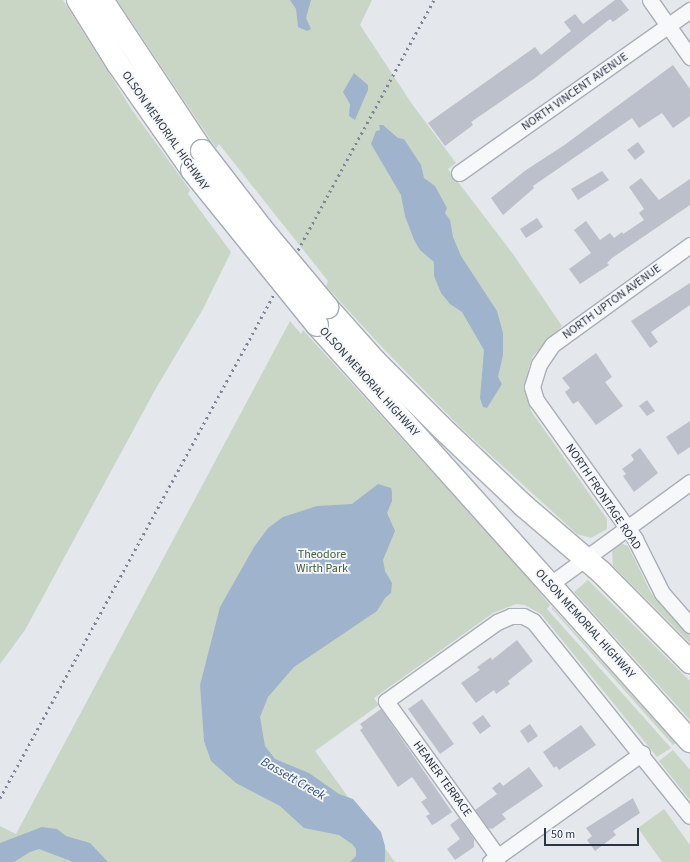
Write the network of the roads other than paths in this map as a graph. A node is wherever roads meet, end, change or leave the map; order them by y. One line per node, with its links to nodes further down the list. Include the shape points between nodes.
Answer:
1 (78, 0): 9 (main road, OLSON MEMORIAL HIGHWAY, bridge, via 118,64 192,170)
2 (102, 0): 9 (main road, OLSON MEMORIAL HIGHWAY, bridge, via 202,151 262,230)
3 (650, 0): 5 (street)
4 (690, 10): 5 (street, NORTH VINCENT AVENUE)
5 (668, 26): 6 (street); 7 (street, NORTH VINCENT AVENUE)
6 (690, 56)
7 (460, 172)
8 (690, 245): 10 (street, NORTH UPTON AVENUE, via 570,330 552,345)
9 (322, 316): 13 (main road, OLSON MEMORIAL HIGHWAY, via 375,361 524,506); 14 (main road, OLSON MEMORIAL HIGHWAY)
10 (539, 364): 12 (street, NORTH FRONTAGE ROAD, via 532,387 536,400)
11 (690, 482): 12 (street)
12 (626, 527): 13 (street); 15 (street, NORTH FRONTAGE ROAD, via 635,539 662,593)
13 (586, 559): 14 (street); 16 (main road, OLSON MEMORIAL HIGHWAY, via 644,613)
14 (549, 585): 17 (main road, OLSON MEMORIAL HIGHWAY)
15 (690, 625)
16 (690, 662)
17 (690, 741)
18 (642, 753): 19 (street); 20 (street); 20 (street, HEANER TERRACE, via 533,621 523,616 511,616 497,622 386,701)
19 (690, 816)
20 (494, 859)

